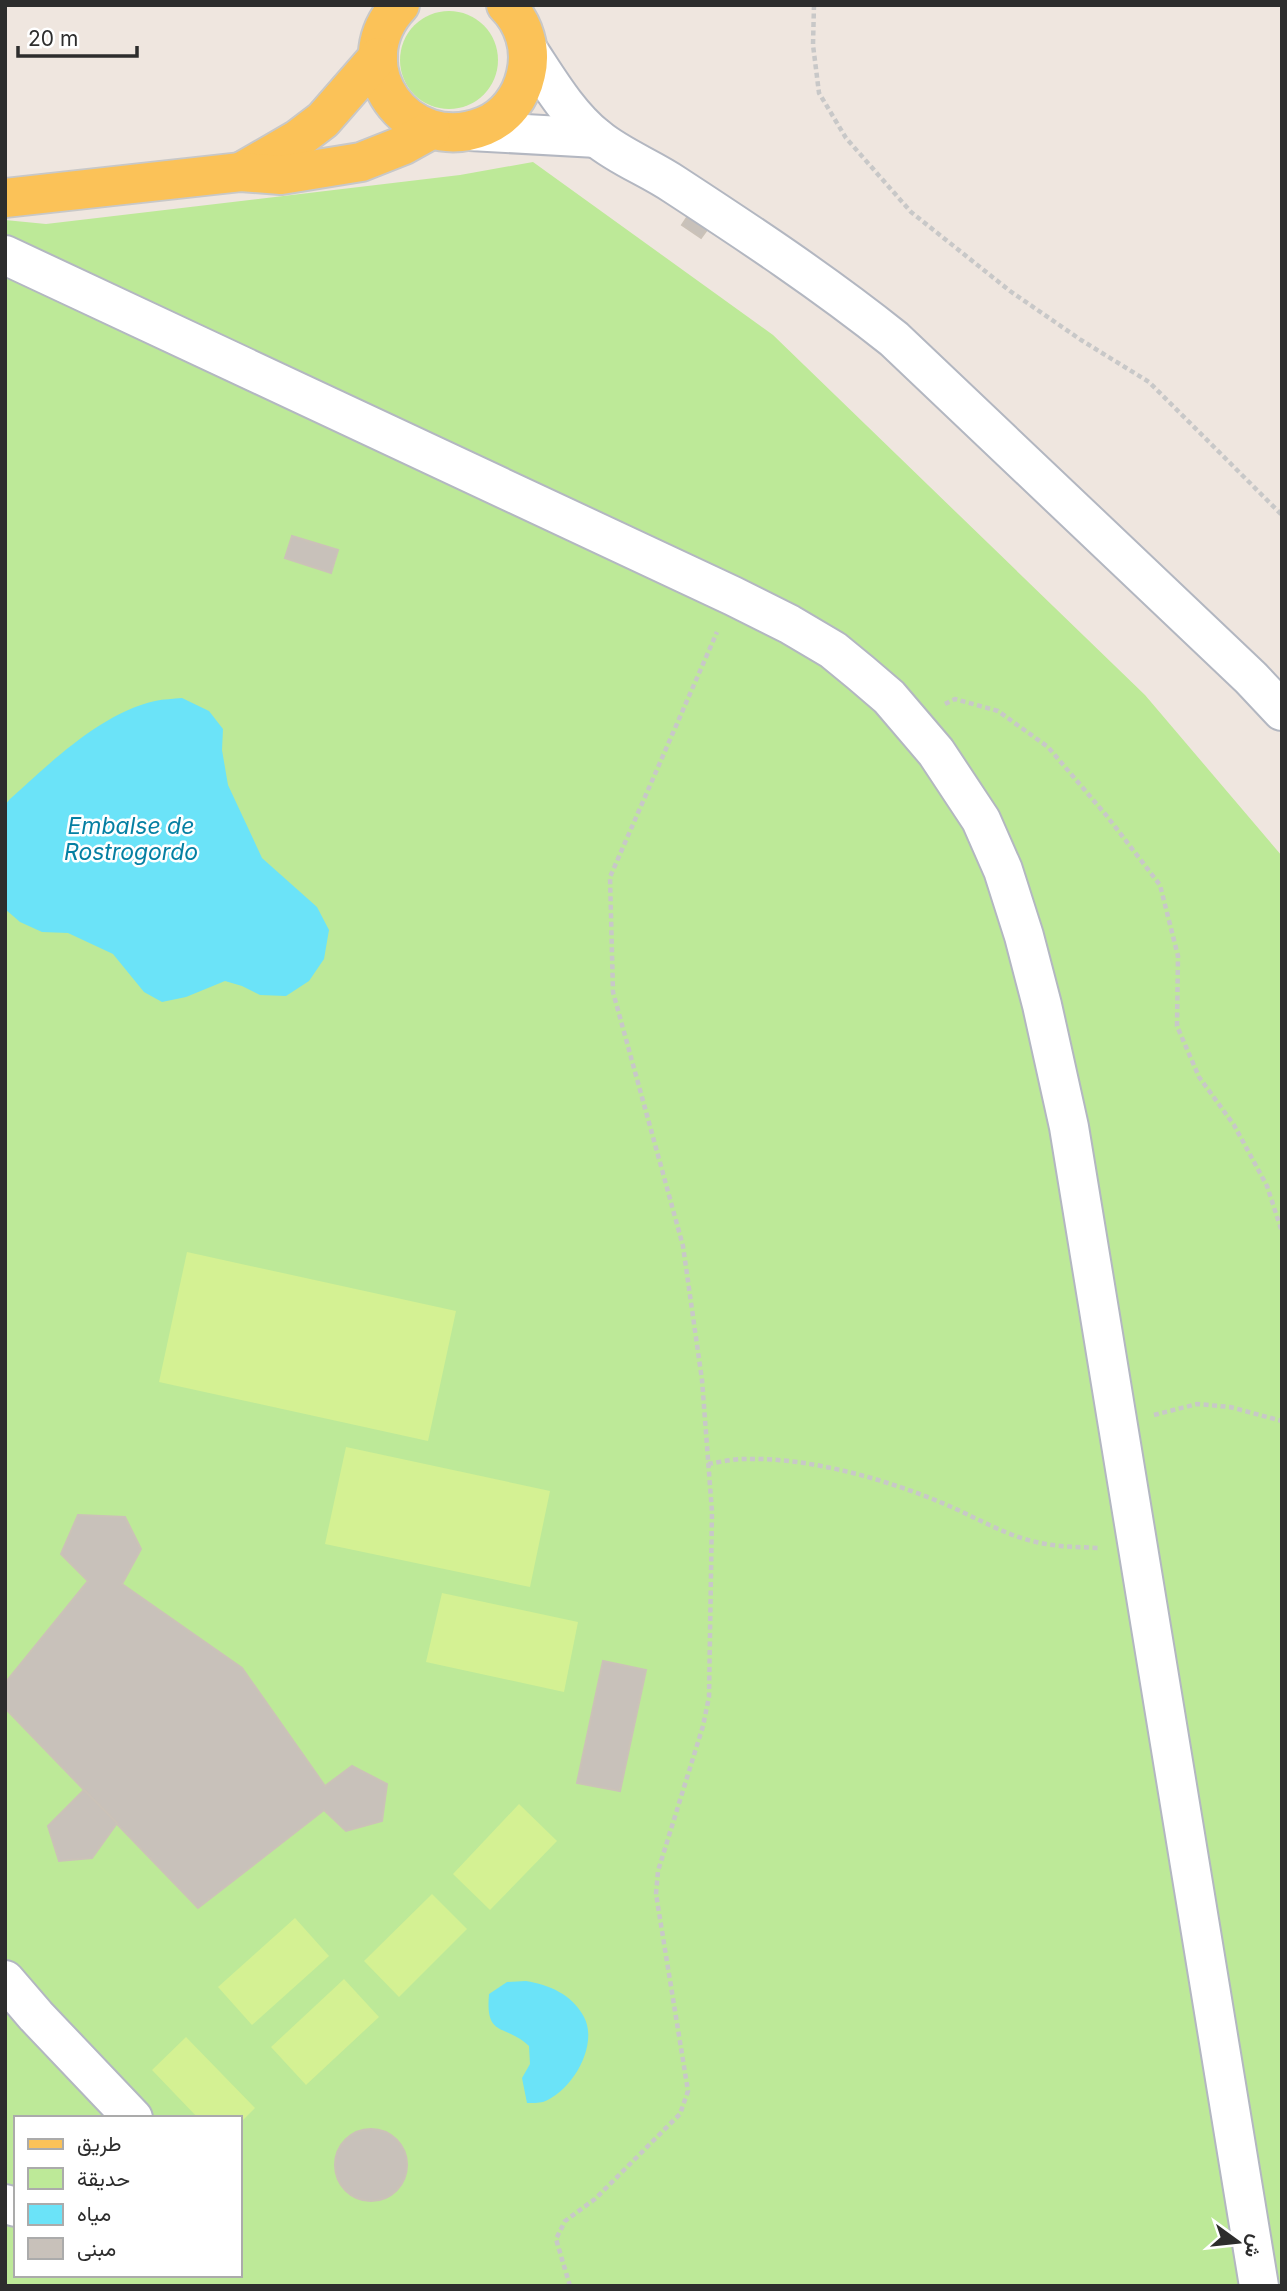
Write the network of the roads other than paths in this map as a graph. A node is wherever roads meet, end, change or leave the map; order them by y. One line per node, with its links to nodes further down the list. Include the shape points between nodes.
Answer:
1 (506, 5): 3 (main road, via 519,22)
2 (385, 25): 4 (main road, via 380,76 403,115); 7 (main road, via 323,120)
3 (528, 50): 5 (main road, via 528,68 518,96 505,113); 6 (street, via 570,110)
4 (431, 131): 5 (main road); 7 (main road, via 361,162 281,175)
5 (470, 131): 6 (street)
6 (597, 138): 10 (street, via 760,240 894,339)
7 (242, 172): 8 (main road)
8 (5, 198)
9 (5, 255): 14 (street, via 789,624 833,650 889,697 936,752 981,820 1024,936 1069,1127)
10 (1282, 710)
11 (5, 1980): 12 (street)
12 (20, 2014): 13 (street)
13 (131, 2116)
14 (1259, 2286)

